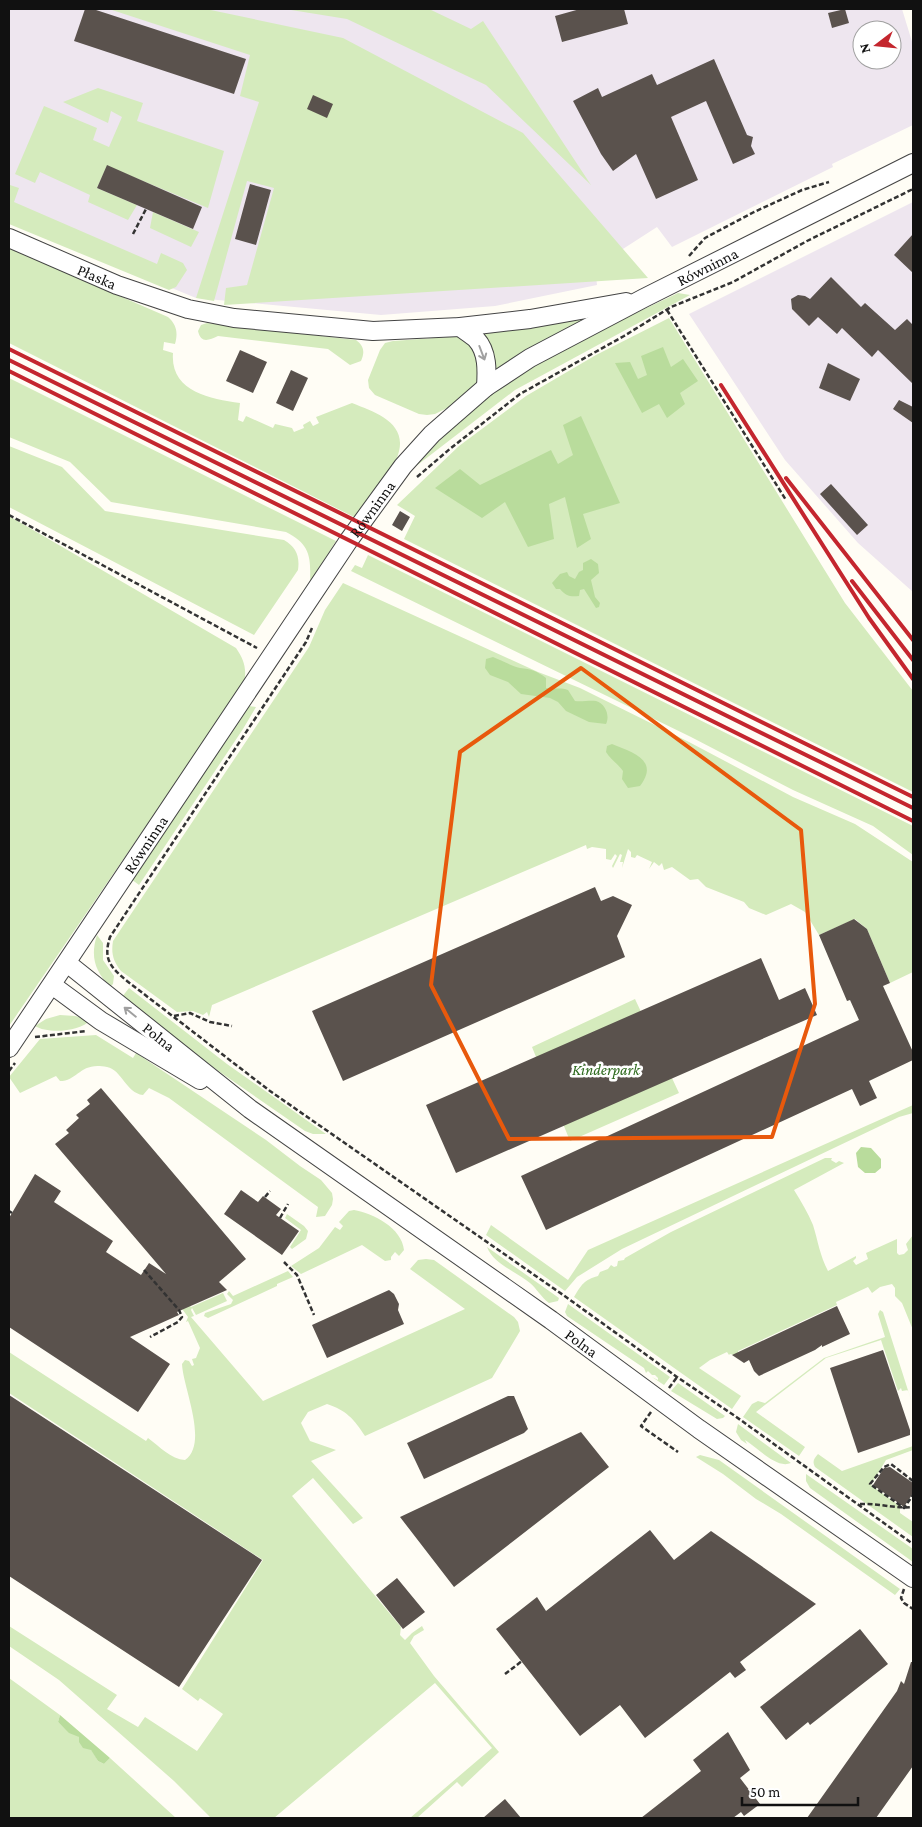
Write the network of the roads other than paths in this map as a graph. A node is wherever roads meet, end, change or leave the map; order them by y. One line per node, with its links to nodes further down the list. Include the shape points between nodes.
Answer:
1 (913, 163): 3 (street, Równinna)
2 (9, 238): 4 (street, Płaska, via 117,285 188,309 234,318 365,331)
3 (644, 298): 4 (street, Płaska, via 530,319); 5 (street, Równinna, via 530,358)
4 (460, 327): 5 (street, one-way to 5, via 476,339 484,353)
5 (486, 387): 6 (street, Równinna, via 432,434 403,466 349,540)
6 (67, 963): 7 (street, Równinna); 9 (street, Polna, one-way to 6)
7 (52, 985): 8 (street, Równinna); 9 (street, Polna, via 152,1052)
8 (9, 1048)
9 (250, 1109): 10 (street, Polna)
10 (913, 1578)

